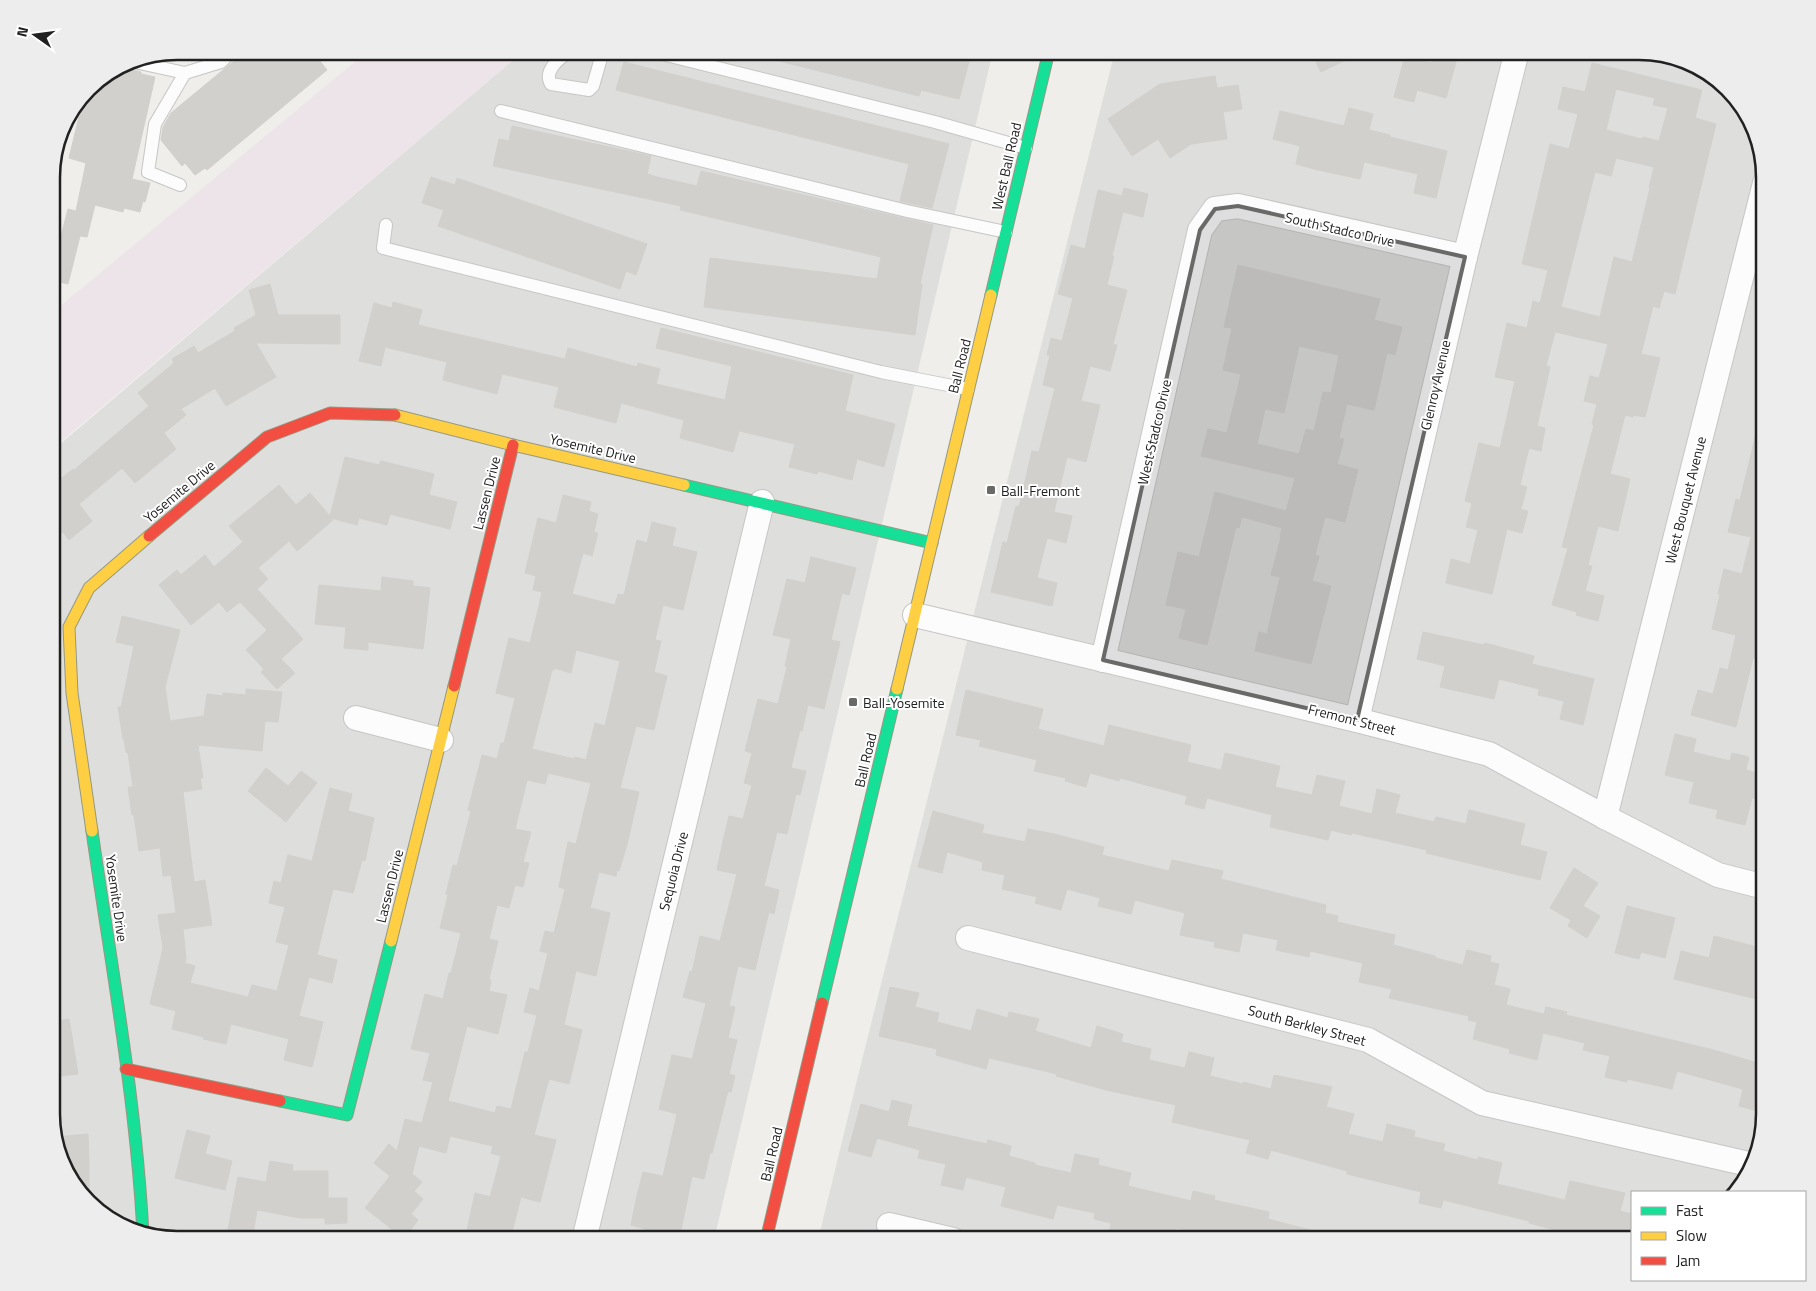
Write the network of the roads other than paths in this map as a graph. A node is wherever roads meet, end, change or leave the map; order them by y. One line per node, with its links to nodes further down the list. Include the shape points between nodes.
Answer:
1 (223, 60): 8 (lane)
2 (560, 60): 3 (lane, via 549,73 552,84 589,90)
3 (600, 60)
4 (686, 60): 10 (lane)
5 (1047, 60): 10 (street, West Ball Road)
6 (1515, 60): 16 (street, Glenroy Avenue)
7 (146, 64): 8 (lane)
8 (185, 73): 11 (lane, via 154,124 148,172)
9 (501, 111): 15 (lane)
10 (1026, 148): 15 (street, West Ball Road)
11 (180, 185)
12 (1215, 209): 16 (street, South Stadco Drive, via 1238,206); 23 (street, West Stadco Drive, via 1200,230)
13 (1756, 219): 27 (street, West Bouquet Avenue)
14 (386, 225): 18 (lane, via 383,248 881,372)
15 (1006, 232): 17 (street, West Ball Road)
16 (1465, 257): 25 (street, Glenroy Avenue)
17 (993, 288): 18 (street, Ball Road)
18 (968, 389): 21 (street, Ball Road)
19 (513, 445): 20 (street, Yosemite Drive); 26 (street, Lassen Drive); 30 (street, Yosemite Drive, via 391,414 330,413 267,437 89,588 69,627 72,693)
20 (762, 502): 21 (street, Yosemite Drive); 34 (street, Sequoia Drive)
21 (932, 543): 22 (street, Ball Road)
22 (915, 615): 23 (street, Fremont Street); 35 (street, Ball Road)
23 (1102, 660): 25 (street, Fremont Street)
24 (356, 718): 26 (street)
25 (1357, 720): 27 (street, Fremont Street, via 1489,754)
26 (441, 740): 30 (street, Lassen Drive, via 347,1115)
27 (1605, 817): 28 (street, Fremont Street, via 1718,875)
28 (1756, 885)
29 (968, 938): 31 (street, South Berkley Street, via 1368,1040 1482,1103)
30 (126, 1069): 33 (street, Yosemite Drive)
31 (1745, 1163)
32 (889, 1224): 36 (street)
33 (143, 1226)
34 (586, 1231)
35 (768, 1231)
36 (917, 1231)

